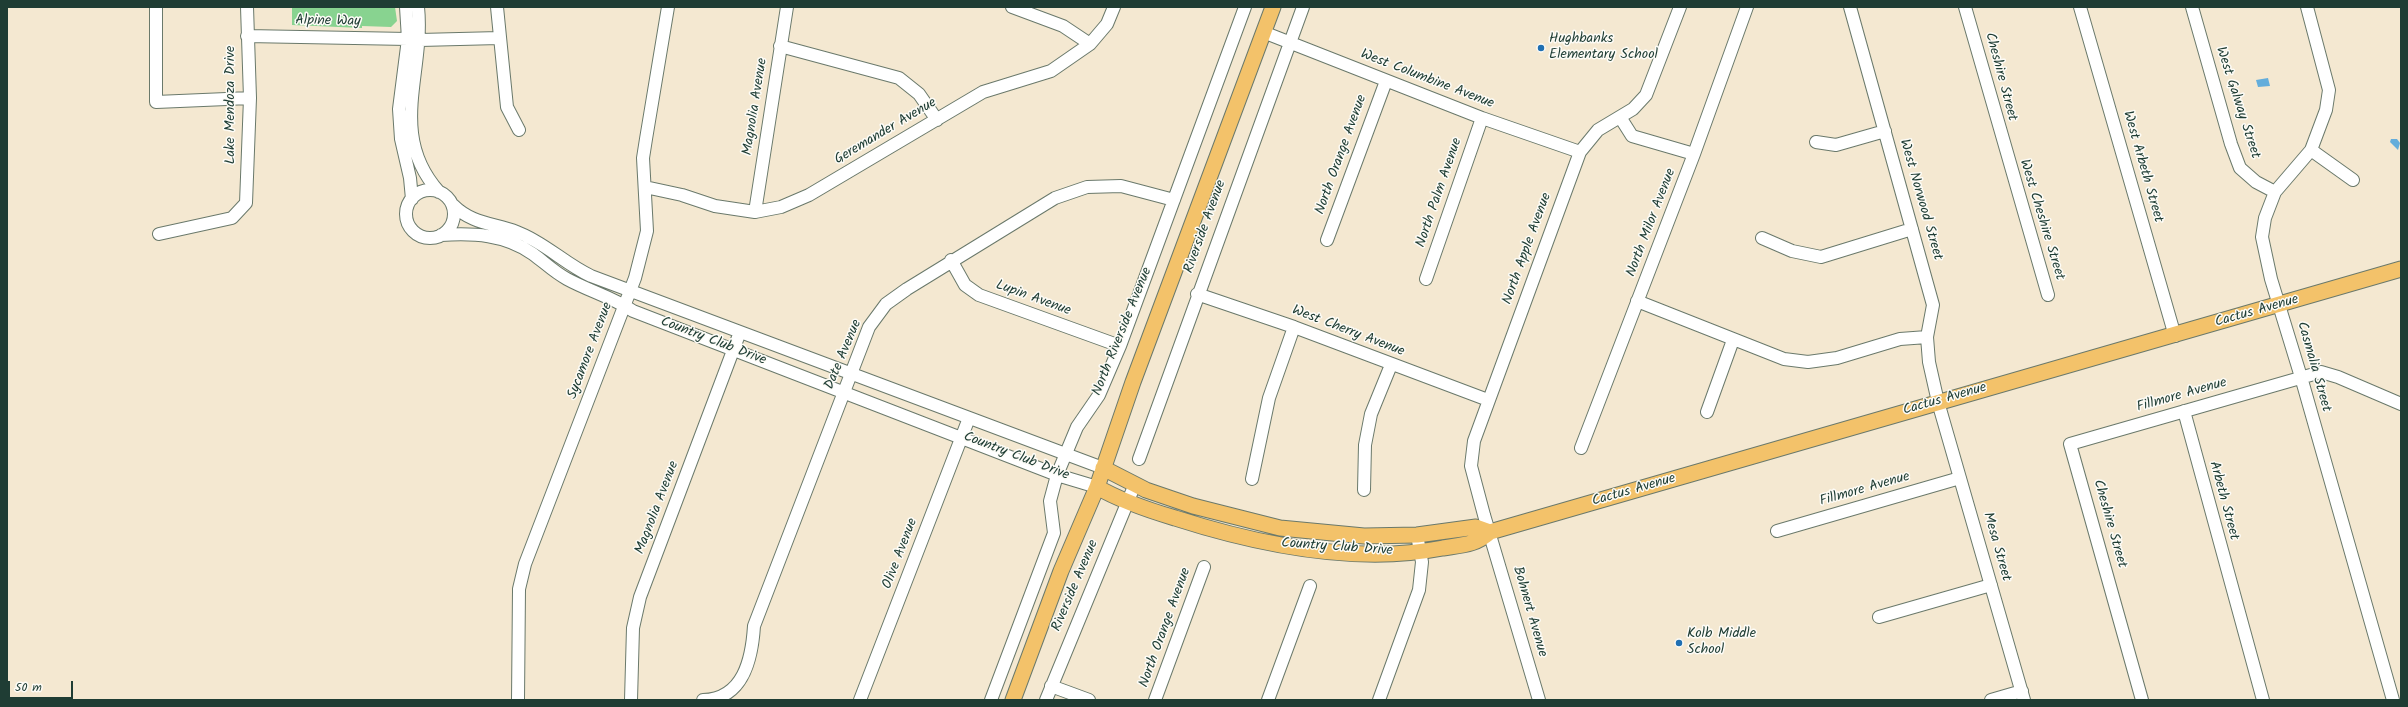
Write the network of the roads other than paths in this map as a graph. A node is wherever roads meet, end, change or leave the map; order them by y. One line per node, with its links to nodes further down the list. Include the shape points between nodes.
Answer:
1 (156, 7): 28 (street, via 156,102)
2 (247, 7): 21 (street, Lake Mendoza Drive)
3 (406, 7): 23 (street)
4 (418, 7): 23 (street)
5 (497, 7): 22 (street)
6 (668, 7): 40 (street, Sycamore Avenue, via 646,139)
7 (787, 7): 26 (street, Magnolia Avenue)
8 (1012, 7): 24 (street, via 1063,26)
9 (1114, 7): 24 (street, Geremander Avenue, via 1107,24)
10 (1244, 7): 44 (street, North Riverside Avenue)
11 (1273, 7): 20 (main road, North Riverside Avenue)
12 (1303, 7): 25 (street, Riverside Avenue)
13 (1680, 7): 29 (street, North Apple Avenue, via 1646,95 1633,110)
14 (1747, 7): 37 (street, North Milor Avenue)
15 (1850, 7): 33 (street, West Norwood Street)
16 (1965, 7): 38 (street, Cheshire Street)
17 (2080, 7): 64 (street, West Arbeth Street)
18 (2192, 7): 42 (street, West Galway Street, via 2240,168 2256,182)
19 (2307, 7): 35 (street, Casmalia Street, via 2328,90 2326,110)
20 (1263, 32): 25 (street, West Columbine Avenue); 83 (main road, North Riverside Avenue)
21 (247, 36): 23 (street, Alpine Way); 28 (street, Lake Mendoza Drive)
22 (499, 38): 23 (street, Alpine Way); 32 (street, via 508,107)
23 (414, 39): 41 (street, via 412,129 420,166); 43 (street, via 399,109 401,139)
24 (1090, 44): 31 (street, Geremander Avenue, via 1051,71 983,92)
25 (1290, 44): 27 (street, West Columbine Avenue); 56 (street, Riverside Avenue)
26 (780, 46): 31 (street, via 899,78 919,94); 46 (street, Magnolia Avenue)
27 (1386, 81): 30 (street, West Columbine Avenue); 51 (street, North Orange Avenue)
28 (250, 98): 48 (street, Lake Mendoza Drive, via 246,203 232,218)
29 (1620, 117): 36 (street, North Apple Avenue, via 1598,130); 37 (street, via 1632,136)
30 (1482, 118): 36 (street, West Columbine Avenue); 54 (street, North Palm Avenue)
31 (937, 120): 46 (street, Geremander Avenue, via 809,195 781,207)
32 (519, 130)
33 (1885, 131): 34 (street, via 1836,145); 47 (street, West Norwood Street)
34 (1816, 142)
35 (2311, 150): 39 (street); 42 (street, Casmalia Street)
36 (1580, 152): 72 (street, North Apple Avenue)
37 (1694, 154): 58 (street, North Milor Avenue)
38 (2006, 154): 57 (street, West Cheshire Street)
39 (2353, 180)
40 (645, 187): 46 (street, Geremander Avenue, via 682,195 714,206); 55 (street, Sycamore Avenue, via 647,231 640,263)
41 (439, 192): 43 (street, via 424,191); 45 (street, via 448,197)
42 (2275, 192): 59 (street, Casmalia Street, via 2265,218 2262,237)
43 (412, 199): 49 (street, via 406,215 413,230 428,238)
44 (1174, 200): 52 (street, Date Avenue, via 1121,186 1087,187 1055,198); 66 (street, North Riverside Avenue)
45 (453, 205): 49 (street, via 453,222); 55 (street, Country Club Drive, via 469,218 519,232 574,268)
46 (755, 212)
47 (1912, 229): 50 (street, via 1821,257 1792,251); 63 (street, West Norwood Street, via 1934,305)
48 (159, 234)
49 (441, 235): 60 (street, Country Club Drive, via 469,234 512,242 562,276)
50 (1762, 238)
51 (1327, 240)
52 (951, 260): 66 (street, Lupin Avenue, via 965,285 979,295); 69 (street, Date Avenue, via 886,304 869,327)
53 (2401, 269): 59 (main road, Cactus Avenue)
54 (1426, 279)
55 (630, 290): 60 (street, Sycamore Avenue); 62 (street, Country Club Drive)
56 (1197, 294): 61 (street, West Cherry Avenue); 82 (street, Riverside Avenue)
57 (2048, 295)
58 (1637, 302): 65 (street); 80 (street, North Milor Avenue)
59 (2279, 305): 64 (main road, Cactus Avenue); 70 (street, Casmalia Street)
60 (624, 306): 67 (street, Country Club Drive); 101 (street, Sycamore Avenue, via 525,564 519,589)
61 (1294, 327): 68 (street, West Cherry Avenue); 86 (street, via 1269,398)
62 (740, 332): 67 (street, Magnolia Avenue); 69 (street, Country Club Drive)
63 (1927, 336): 65 (street, via 1900,339 1838,358 1808,362 1784,359); 73 (street, West Norwood Street, via 1929,362)
64 (2175, 336): 73 (main road, Cactus Avenue)
65 (1732, 340): 76 (street)
66 (1120, 346): 81 (street, North Riverside Avenue, via 1100,395 1077,427)
67 (734, 350): 71 (street, Country Club Drive); 102 (street, Magnolia Avenue, via 640,597 633,628)
68 (1391, 364): 72 (street, West Cherry Avenue); 89 (street, via 1371,414 1364,445)
69 (851, 374): 71 (street, Date Avenue); 77 (street, Country Club Drive)
70 (2301, 377): 74 (street, Fillmore Avenue, via 2322,372); 75 (street, Fillmore Avenue); 116 (street, Casmalia Street)
71 (843, 393): 78 (street, Country Club Drive); 103 (street, Date Avenue, via 754,626 753,646 747,669 733,690 711,700)
72 (1488, 400): 92 (street, North Apple Avenue, via 1474,441 1471,466)
73 (1938, 402): 85 (street, Mesa Street); 92 (main road, Cactus Avenue)
74 (2401, 404)
75 (2184, 411): 79 (street, Fillmore Avenue); 115 (street, Arbeth Street)
76 (1707, 412)
77 (969, 418): 78 (street, Olive Avenue); 81 (street, Country Club Drive)
78 (962, 436): 84 (street, Country Club Drive); 104 (street, Olive Avenue)
79 (2070, 444): 114 (street, Cheshire Street)
80 (1581, 448)
81 (1066, 453): 83 (street, Country Club Drive); 84 (street, North Riverside Avenue)
82 (1139, 459)
83 (1103, 468): 87 (main road, North Riverside Avenue); 88 (main road, Country Club Drive)
84 (1057, 475): 87 (street, Country Club Drive); 105 (street, North Riverside Avenue, via 1050,500 1054,533)
85 (1960, 478): 91 (street, Fillmore Avenue); 96 (street, Mesa Street)
86 (1252, 479)
87 (1097, 487): 90 (main road, Country Club Drive); 106 (main road, North Riverside Avenue, via 1061,571)
88 (1140, 487): 90 (street, Riverside Avenue); 93 (main road, Country Club Drive, via 1193,506 1280,528 1364,536)
89 (1364, 490)
90 (1128, 502): 94 (main road, Country Club Drive, via 1225,533 1297,548 1378,554); 99 (street, Riverside Avenue)
91 (1777, 531)
92 (1490, 532): 93 (main road, Country Club Drive, via 1476,527); 94 (main road, Country Club Drive, via 1480,542); 112 (street, Bohnert Avenue)
93 (1418, 535): 94 (street)
94 (1420, 552): 111 (street, via 1422,562 1419,590)
95 (1204, 567): 109 (street, North Orange Avenue)
96 (1991, 585): 98 (street); 100 (street, Mesa Street)
97 (1310, 586): 110 (street)
98 (1879, 618)
99 (1051, 686): 107 (street, Riverside Avenue); 108 (street)
100 (2023, 696): 113 (street)
101 (518, 700)
102 (631, 700)
103 (703, 700)
104 (860, 700)
105 (991, 700)
106 (1013, 700)
107 (1046, 700)
108 (1089, 700)
109 (1155, 700)
110 (1268, 700)
111 (1379, 700)
112 (1539, 700)
113 (1991, 700)
114 (2142, 700)
115 (2263, 700)
116 (2394, 700)

